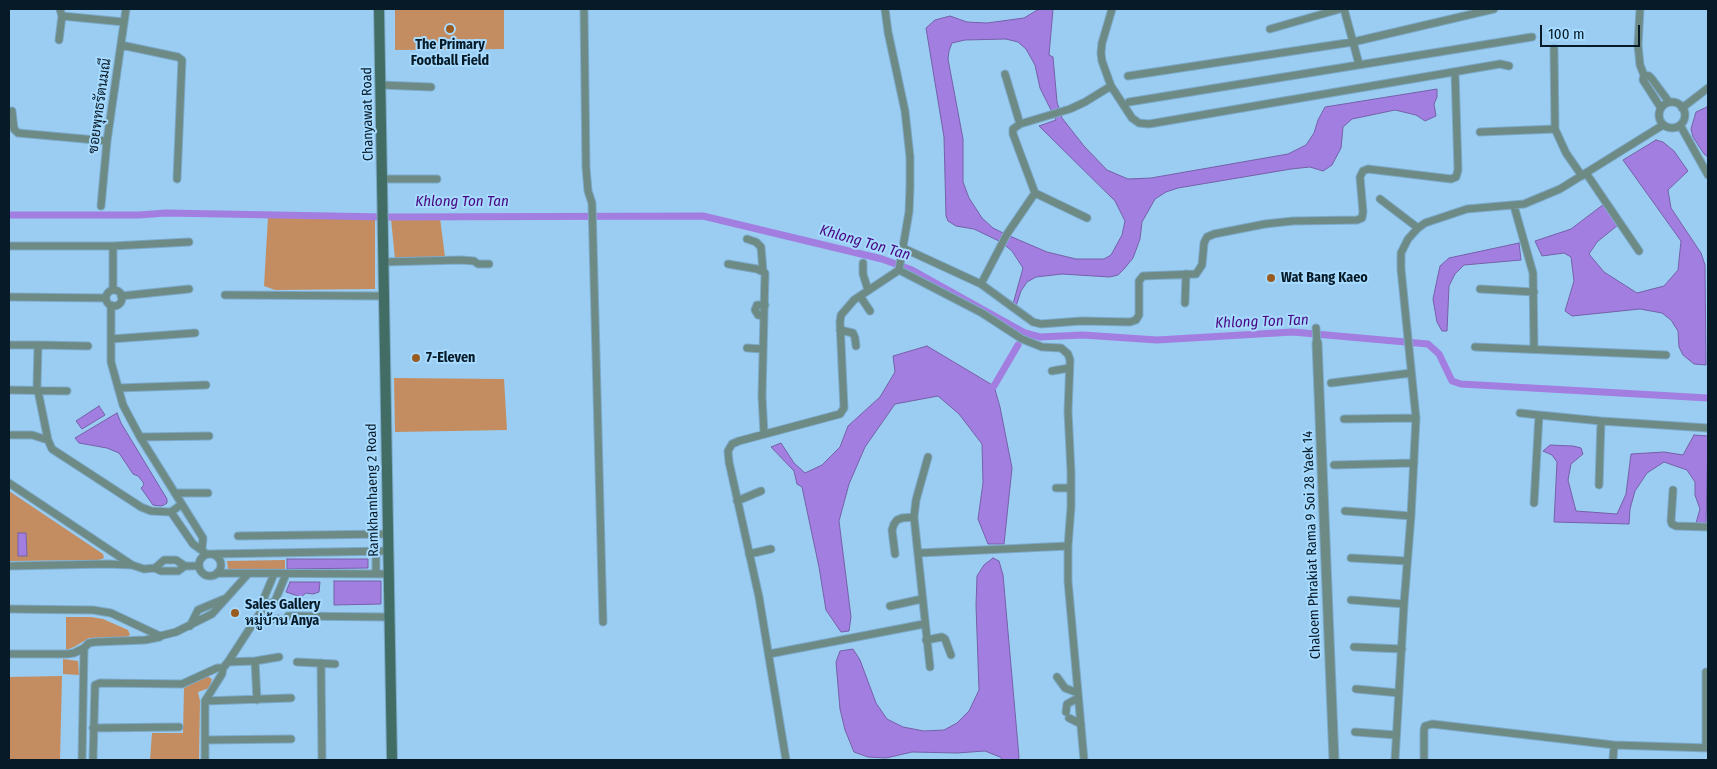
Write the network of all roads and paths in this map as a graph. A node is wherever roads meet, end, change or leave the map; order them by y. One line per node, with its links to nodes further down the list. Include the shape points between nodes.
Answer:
1 (126, 9): 11 (street, ซอยพุทธรัตนมณี)
2 (380, 9): 24 (main road, Chanyawat Road)
3 (584, 9): 166 (street, via 586,167 592,203)
4 (884, 9): 55 (street, via 908,132 909,212)
5 (1112, 9): 6 (street); 25 (street, via 1101,53)
6 (1116, 9)
7 (1342, 9): 12 (street); 15 (street)
8 (1494, 9): 15 (street)
9 (1640, 9): 22 (street, via 1638,45)
10 (61, 12): 11 (street); 14 (street)
11 (124, 22): 16 (street, ซอยพุทธรัตนมณี)
12 (1270, 29)
13 (1532, 37): 18 (street)
14 (59, 40)
15 (1353, 42): 18 (street); 23 (street)
16 (121, 45): 38 (street, ซอยพุทธรัตนมณี); 42 (street, via 182,60)
17 (1554, 49): 36 (street)
18 (1359, 64): 28 (street)
19 (1509, 66): 20 (street, via 1500,64)
20 (1455, 72): 25 (street, via 1149,124 1132,118); 63 (street, via 1456,176 1451,179 1368,169 1360,177 1362,218 1265,224 1214,234 1204,243 1200,270 1196,274)
21 (1005, 74): 33 (street)
22 (1644, 75): 29 (street, via 1652,79); 30 (street, via 1644,83)
23 (1128, 76)
24 (381, 85): 26 (street); 43 (main road, Chanyawat Road)
25 (1111, 86): 33 (street, via 1070,109)
26 (431, 87)
27 (1708, 88): 31 (street)
28 (1129, 102)
29 (1669, 102): 30 (street); 31 (street)
30 (1661, 108): 35 (street, via 1659,117)
31 (1682, 108): 34 (street, via 1685,114)
32 (12, 111): 38 (street, via 14,129 18,134)
33 (1020, 124): 44 (street, via 1013,129 1013,134)
34 (1680, 125): 35 (street, via 1675,128); 40 (street)
35 (1663, 126): 39 (street)
36 (1556, 129): 37 (street); 39 (street, via 1566,153)
37 (1480, 132)
38 (107, 141): 46 (street, ซอยพุทธรัตนมณี)
39 (1584, 174): 47 (street, via 1560,190); 56 (street)
40 (1708, 175)
41 (437, 179): 43 (street)
42 (176, 180)
43 (383, 180): 48 (main road, Chanyawat Road)
44 (1035, 193): 49 (street); 64 (street, via 1007,234)
45 (1380, 199): 50 (street)
46 (101, 206)
47 (1514, 206): 50 (street, via 1467,209); 69 (street, via 1533,274)
48 (383, 216): 57 (main road, Ramkhamhaeng 2 Road)
49 (1087, 218)
50 (1418, 228): 95 (street, via 1401,253)
51 (747, 239): 62 (street, via 761,247)
52 (189, 242): 54 (street)
53 (9, 246): 54 (street)
54 (113, 246): 67 (street)
55 (902, 251): 61 (street); 64 (street)
56 (1639, 251)
57 (383, 262): 59 (street, via 460,260); 72 (main road, Ramkhamhaeng 2 Road)
58 (863, 263): 68 (street)
59 (489, 264)
60 (728, 264): 62 (street)
61 (899, 268): 68 (street); 93 (street, via 982,313 1022,339 1042,347 1065,350)
62 (763, 271): 90 (street, via 766,275)
63 (1186, 274): 64 (street, via 1143,276 1138,281 1139,315 1130,322 1033,322); 76 (street)
64 (982, 284)
65 (189, 289): 71 (street)
66 (1480, 289): 69 (street)
67 (113, 290): 71 (street); 75 (street)
68 (868, 290): 73 (street)
69 (1534, 292): 91 (street)
70 (225, 295): 72 (street)
71 (121, 296): 77 (street, via 120,303)
72 (384, 296): 132 (main road, Ramkhamhaeng 2 Road)
73 (860, 296): 78 (street); 80 (street, via 841,315)
74 (9, 297): 75 (street)
75 (106, 298): 77 (street)
76 (1185, 302)
77 (111, 305): 82 (street)
78 (870, 311)
79 (1316, 328): 83 (street, Chaloem Phrakiat Rama 9 Soi 28 Yaek 14)
80 (840, 330): 87 (street, via 853,333); 108 (street, via 844,408 840,414)
81 (195, 333): 82 (street)
82 (111, 339): 98 (street, via 111,362)
83 (1317, 343): 208 (street, Chaloem Phrakiat Rama 9 Soi 28 Yaek 14)
84 (9, 345): 85 (street)
85 (38, 345): 86 (street); 100 (street)
86 (88, 346)
87 (856, 346)
88 (1475, 347): 91 (street)
89 (747, 348): 90 (street)
90 (763, 349): 108 (street)
91 (1534, 349): 92 (street)
92 (1666, 355)
93 (1069, 368): 94 (street); 119 (street)
94 (1052, 371)
95 (1411, 373): 96 (street); 104 (street)
96 (1331, 382)
97 (206, 385): 98 (street)
98 (118, 388): 111 (street, via 126,414)
99 (9, 390): 100 (street)
100 (38, 390): 101 (street); 112 (street)
101 (67, 391)
102 (1520, 413): 103 (street)
103 (1539, 414): 106 (street); 125 (street)
104 (1416, 418): 105 (street); 114 (street)
105 (1344, 419)
106 (1602, 421): 107 (street); 117 (street)
107 (1708, 428)
108 (764, 434): 124 (street, via 732,444 728,451)
109 (12, 435): 112 (street, via 32,435)
110 (209, 436): 111 (street)
111 (140, 438): 122 (street)
112 (48, 440): 128 (street, via 52,449 141,507 151,512)
113 (928, 457): 130 (street)
114 (1414, 463): 115 (street); 129 (street)
115 (1334, 465)
116 (9, 483): 144 (street)
117 (1599, 485)
118 (1056, 488): 119 (street)
119 (1071, 488): 134 (street)
120 (1673, 490): 131 (street, via 1672,524)
121 (761, 491): 124 (street)
122 (175, 493): 123 (street); 126 (street)
123 (208, 493)
124 (737, 501): 140 (street)
125 (1534, 503)
126 (182, 504): 128 (street); 138 (street, via 203,538)
127 (1345, 511): 129 (street)
128 (171, 512): 138 (street, via 193,544)
129 (1411, 516): 143 (street)
130 (914, 517): 139 (street); 141 (street, via 902,518 894,524)
131 (1708, 527)
132 (387, 534): 133 (street); 137 (main road, Ramkhamhaeng 2 Road)
133 (238, 536)
134 (1068, 546): 139 (street); 188 (street)
135 (771, 548): 140 (street)
136 (376, 551): 137 (street); 138 (street); 153 (street)
137 (388, 551): 154 (main road, Ramkhamhaeng 2 Road)
138 (207, 553): 147 (street, via 199,560); 149 (street, via 217,556 221,562)
139 (919, 553): 156 (street)
140 (749, 554): 175 (street)
141 (895, 554)
142 (1352, 558): 143 (street)
143 (1407, 561): 158 (street)
144 (132, 565): 145 (street); 148 (street)
145 (9, 566)
146 (185, 566): 147 (street); 148 (street, via 178,571); 148 (street, via 176,560 164,560)
147 (199, 566): 149 (street, via 207,576)
148 (155, 568)
149 (217, 573): 150 (street)
150 (248, 574): 151 (street); 155 (street)
151 (274, 574): 152 (street); 159 (street, via 264,598)
152 (286, 574): 153 (street); 159 (street, via 275,601)
153 (376, 574): 154 (street)
154 (388, 574): 163 (main road, Ramkhamhaeng 2 Road)
155 (227, 598): 168 (street, via 212,614); 168 (street, via 198,610)
156 (922, 599): 160 (street); 167 (street)
157 (1351, 600): 158 (street)
158 (1404, 604): 173 (street)
159 (265, 606): 165 (street)
160 (890, 606)
161 (9, 609): 169 (street, via 111,613)
162 (288, 616): 163 (street)
163 (388, 617): 205 (main road, Ramkhamhaeng 2 Road)
164 (280, 619): 165 (street)
165 (255, 620): 182 (street)
166 (603, 622)
167 (924, 624): 170 (street); 175 (street)
168 (190, 626): 169 (street)
169 (160, 636): 172 (street, via 145,640 95,642)
170 (926, 640): 176 (street, via 942,637); 183 (street)
171 (1354, 647): 173 (street)
172 (84, 648): 174 (street, via 67,654); 201 (street)
173 (1402, 649): 187 (street)
174 (9, 654)
175 (768, 654): 206 (street)
176 (951, 656)
177 (279, 657): 178 (street)
178 (255, 661): 182 (street); 190 (street)
179 (297, 662): 180 (street)
180 (321, 663): 181 (street); 204 (street)
181 (335, 664)
182 (226, 665): 191 (street); 194 (street, via 182,684 97,684 94,688)
183 (930, 668)
184 (1706, 672): 200 (street)
185 (1058, 677): 188 (street, via 1065,688)
186 (1356, 689): 187 (street)
187 (1399, 693): 196 (street)
188 (1078, 695): 192 (street); 192 (street, via 1067,704 1068,715)
189 (290, 698): 190 (street)
190 (257, 700): 191 (street)
191 (205, 701): 198 (street)
192 (1081, 724): 207 (street)
193 (179, 727): 194 (street)
194 (93, 728): 202 (street)
195 (1354, 732): 196 (street)
196 (1396, 734): 209 (street)
197 (290, 739): 198 (street)
198 (205, 740): 203 (street)
199 (1614, 744): 200 (street); 210 (street, via 1432,724 1425,726 1424,730); 211 (street)
200 (1707, 748)
201 (82, 760)
202 (93, 760)
203 (205, 760)
204 (322, 760)
205 (392, 760)
206 (786, 760)
207 (1084, 760)
208 (1334, 760)
209 (1395, 760)
210 (1424, 760)
211 (1613, 760)

